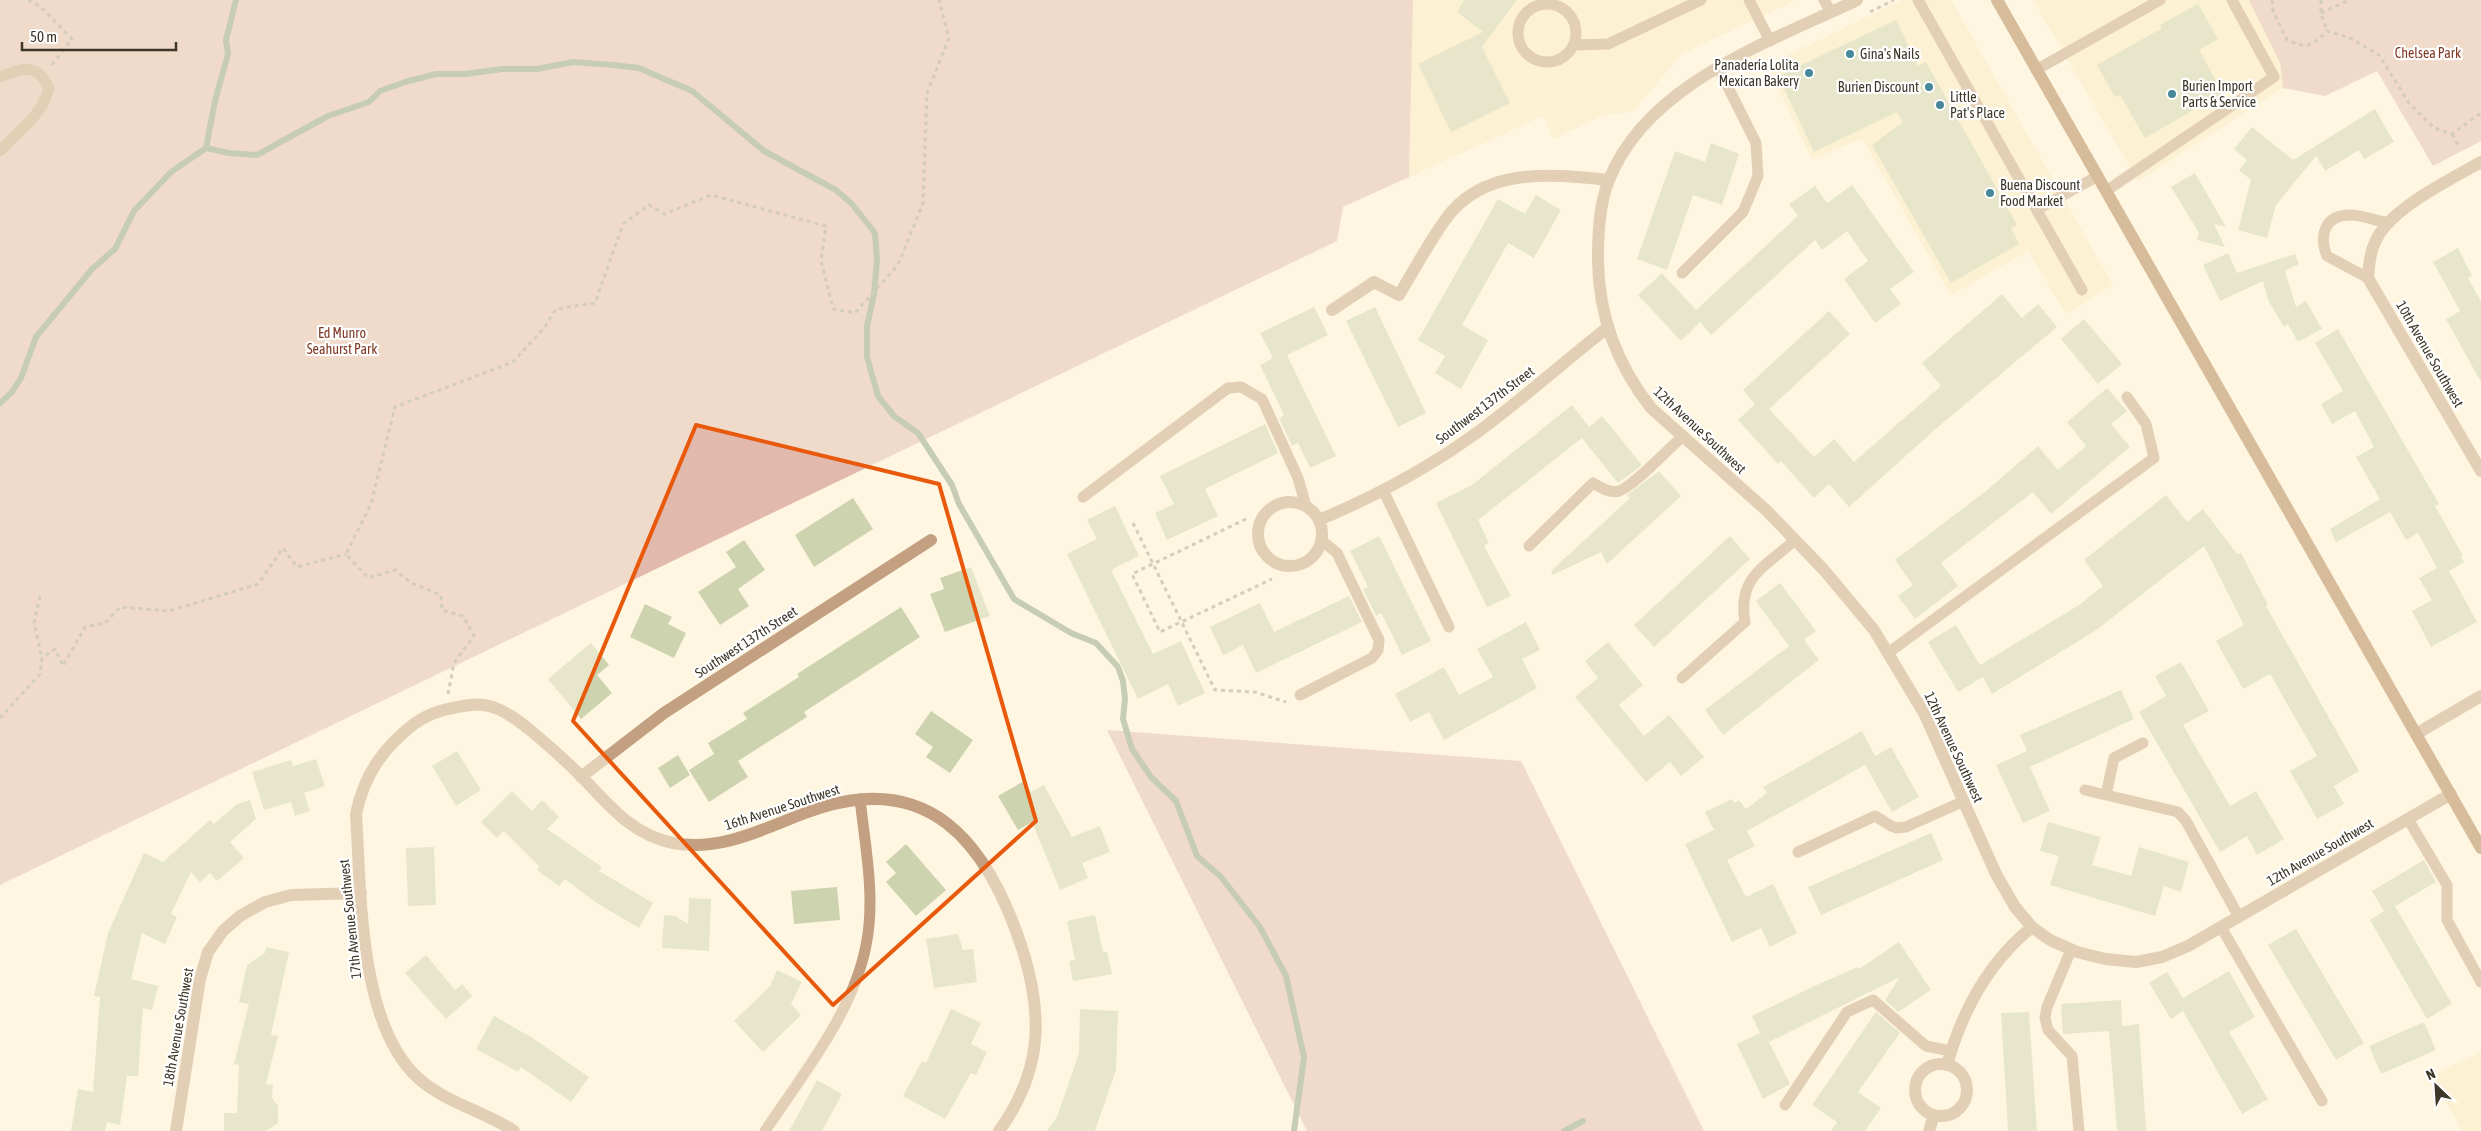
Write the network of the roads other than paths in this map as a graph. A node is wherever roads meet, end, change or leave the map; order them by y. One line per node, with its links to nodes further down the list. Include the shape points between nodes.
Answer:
1 (1701, 0): 12 (lane, via 1608,44)
2 (1749, 0): 11 (lane)
3 (1824, 0): 10 (lane)
4 (1857, 0): 10 (street, 12th Avenue Southwest)
5 (1918, 0): 21 (lane)
6 (1997, 0): 14 (main road)
7 (2160, 0): 14 (lane)
8 (2232, 0): 20 (lane, via 2274,77)
9 (1554, 2): 12 (lane, via 1573,19 1576,28); 12 (lane, via 1534,7 1521,20 1519,37 1522,46 1534,59 1552,61 1561,58)
10 (1831, 12): 11 (street, 12th Avenue Southwest)
11 (1770, 41): 13 (street, 12th Avenue Southwest)
12 (1574, 45)
13 (1718, 67): 19 (street, 12th Avenue Southwest, via 1679,91 1654,114 1630,141); 23 (lane, via 1756,143 1758,176 1743,212)
14 (2036, 70): 18 (main road)
15 (0, 77): 16 (lane, via 18,70 33,69 44,76 50,88 44,105)
16 (0, 151)
17 (2481, 162): 22 (street, via 2434,188)
18 (2098, 176): 20 (main road); 21 (lane)
19 (1609, 180): 26 (street, via 1544,175 1520,176 1491,183 1460,203 1445,219 1399,294 1374,282); 27 (street, 12th Avenue Southwest, via 1600,216 1598,248 1599,284)
20 (2106, 191): 45 (main road)
21 (2038, 209): 25 (lane)
22 (2389, 223): 24 (street, via 2376,239); 24 (lane, via 2351,215 2338,217 2327,225 2322,234 2326,256)
23 (1682, 273)
24 (2368, 278): 30 (street, 10th Avenue Southwest)
25 (2082, 290)
26 (1332, 310)
27 (1607, 328): 29 (street, 12th Avenue Southwest, via 1635,388); 31 (street, Southwest 137th Street, via 1482,429)
28 (2127, 397): 40 (lane, via 2146,424 2154,458)
29 (1682, 437): 37 (street, 12th Avenue Southwest, via 1766,510); 38 (lane, via 1618,492 1593,483)
30 (2481, 471)
31 (1383, 490): 34 (street, Southwest 137th Street); 39 (lane)
32 (1083, 497): 33 (lane, via 1228,388 1241,387 1262,399 1298,478)
33 (1306, 506): 34 (street); 36 (street, via 1286,502 1268,510 1258,528 1261,547 1274,562 1294,566 1312,558)
34 (1319, 520): 36 (street)
35 (932, 540): 47 (street, Southwest 137th Street, via 664,713)
36 (1321, 540): 42 (lane, via 1336,553 1379,640 1378,650 1372,658)
37 (1795, 540): 40 (street, 12th Avenue Southwest, via 1874,630); 41 (lane, via 1750,580 1742,605 1745,622)
38 (1529, 546)
39 (1449, 627)
40 (1888, 653): 52 (street, 12th Avenue Southwest, via 1925,715)
41 (1682, 678)
42 (1300, 695)
43 (2481, 696): 45 (street)
44 (421, 719): 47 (street, 16th Avenue Southwest, via 445,709 467,705 485,705 505,712); 56 (street, 17th Avenue Southwest, via 385,749 369,772 360,794 356,814)
45 (2416, 734): 49 (main road)
46 (2143, 743): 50 (lane, via 2114,758)
47 (581, 777): 51 (street, 16th Avenue Southwest, via 618,816 646,834 675,843 733,841 806,813)
48 (2086, 790): 50 (lane)
49 (2451, 794): 53 (street, 12th Avenue Southwest); 54 (main road)
50 (2106, 795): 57 (lane, via 2178,812)
51 (860, 799): 69 (lane, via 870,903 867,941 855,981 834,1026); 70 (street, 16th Avenue Southwest, via 873,797 902,801 934,813 957,831 994,881 1017,932 1035,998 1036,1047 1027,1080)
52 (1964, 801): 55 (lane, via 1906,827 1897,828 1875,816); 58 (street, 12th Avenue Southwest, via 1996,874 2015,907)
53 (2408, 819): 57 (street, 12th Avenue Southwest); 61 (lane, via 2447,885 2447,920)
54 (2481, 848)
55 (1798, 852)
56 (361, 893): 67 (street, 18th Avenue Southwest, via 291,895 265,902 240,916 224,931 208,952 200,980); 68 (street, 17th Avenue Southwest, via 365,943 375,997 388,1038 404,1063 418,1078 445,1096)
57 (2239, 916): 59 (street, 12th Avenue Southwest)
58 (2032, 927): 60 (street, 12th Avenue Southwest); 62 (street, via 2011,944 1982,981)
59 (2221, 927): 60 (street, 12th Avenue Southwest, via 2171,953 2136,962 2105,960); 64 (lane)
60 (2071, 950): 72 (lane, via 2045,1018 2048,1030 2072,1056)
61 (2481, 982)
62 (1951, 1051): 63 (street); 65 (lane, via 1926,1046 1873,1000 1847,1012)
63 (1947, 1065): 66 (street, via 1929,1066 1917,1079 1915,1088 1919,1105); 66 (street, via 1956,1069 1966,1083 1964,1101 1952,1114)
64 (2322, 1101)
65 (1785, 1105)
66 (1934, 1115): 71 (street)
67 (176, 1131)
68 (514, 1131)
69 (765, 1131)
70 (999, 1131)
71 (1929, 1131)
72 (2079, 1131)

